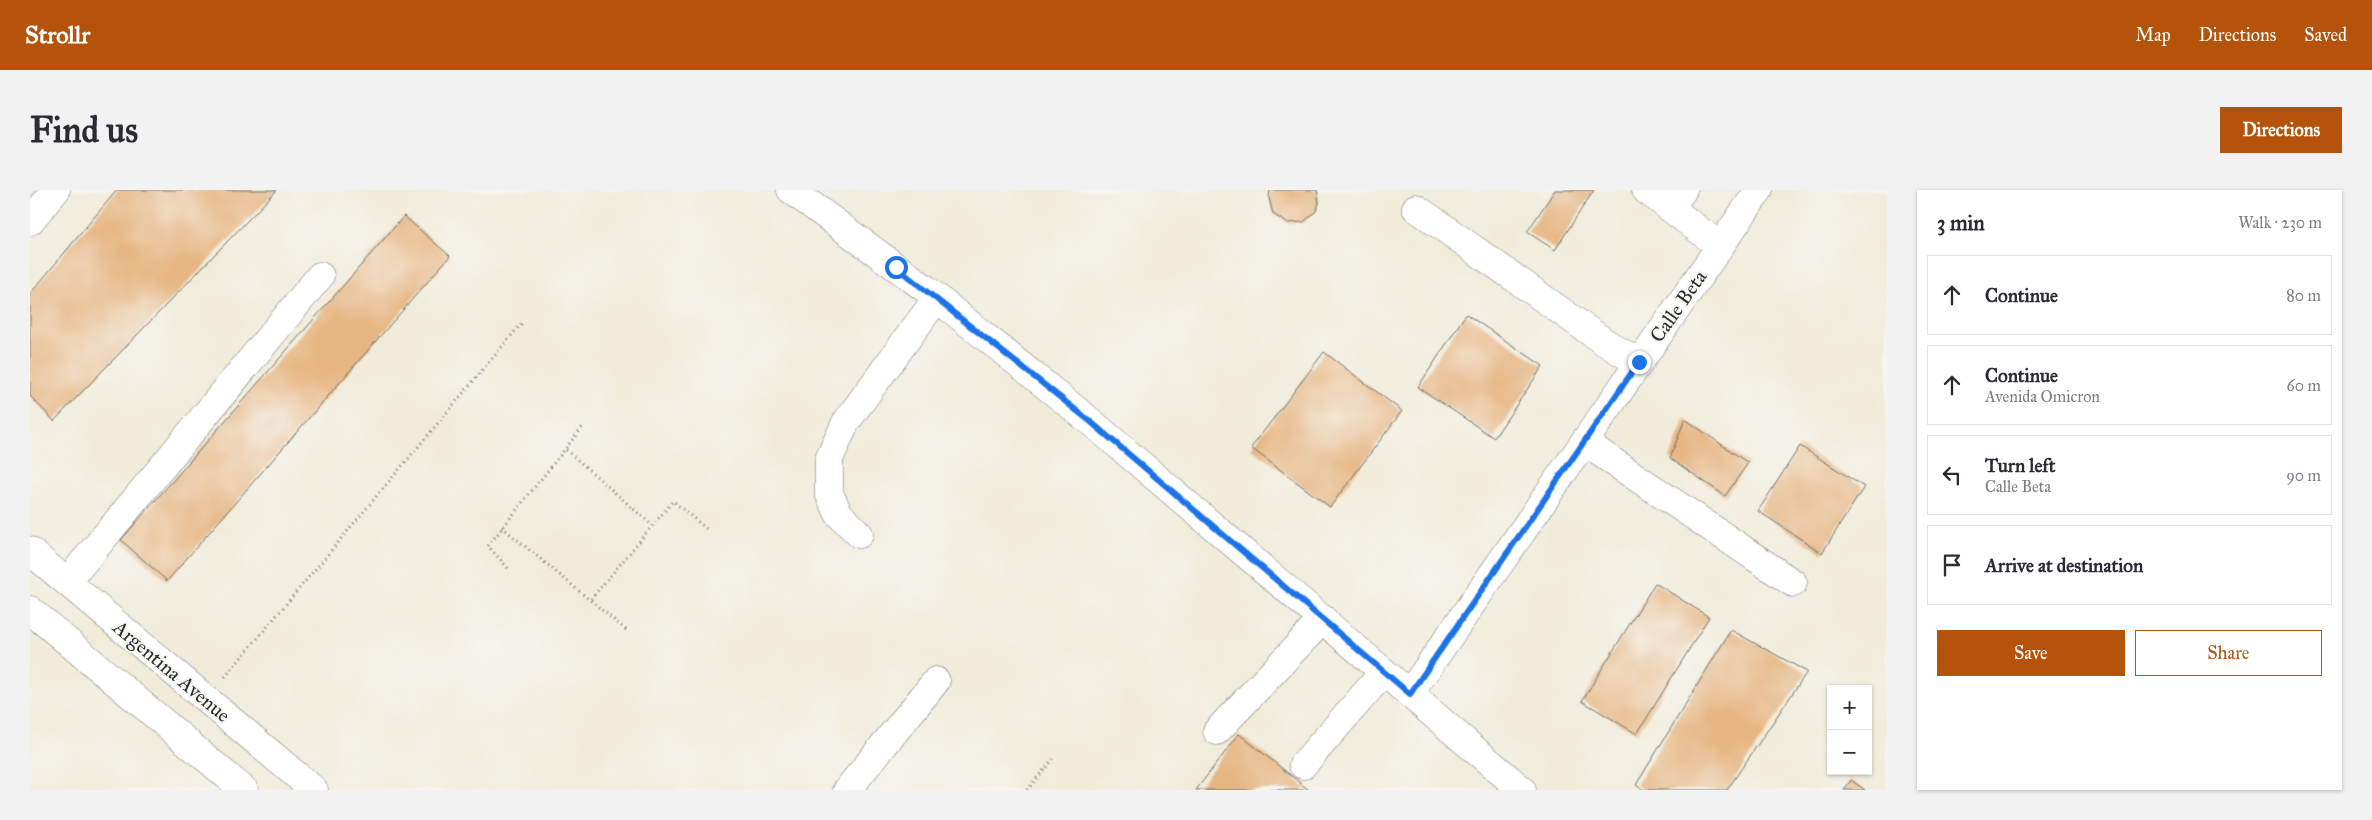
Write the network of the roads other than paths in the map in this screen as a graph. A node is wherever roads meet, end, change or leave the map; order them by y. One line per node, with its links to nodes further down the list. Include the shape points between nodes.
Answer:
1 (56, 190): 7 (street)
2 (791, 190): 10 (street)
3 (1646, 190): 5 (street)
4 (1758, 190): 8 (street, Calle Beta)
5 (1676, 199): 8 (street)
6 (1416, 208): 11 (street, via 1603,341)
7 (30, 221)
8 (1720, 246): 11 (street, Calle Beta)
9 (320, 276): 15 (street)
10 (937, 298): 13 (street, via 846,422 829,459 829,493 839,514); 18 (street, via 1091,422)
11 (1639, 362): 12 (street, Calle Beta)
12 (1584, 442): 16 (street); 21 (street, Calle Beta)
13 (859, 534)
14 (30, 551): 15 (street, Argentina Avenue)
15 (67, 582): 25 (street, Argentina Avenue)
16 (1793, 583)
17 (30, 610): 24 (street)
18 (1323, 619): 19 (street); 22 (street)
19 (1384, 672): 21 (street); 23 (street)
20 (936, 681): 26 (street)
21 (1410, 694): 27 (street)
22 (1217, 731)
23 (1303, 765)
24 (244, 790)
25 (314, 790)
26 (847, 790)
27 (1522, 790)

